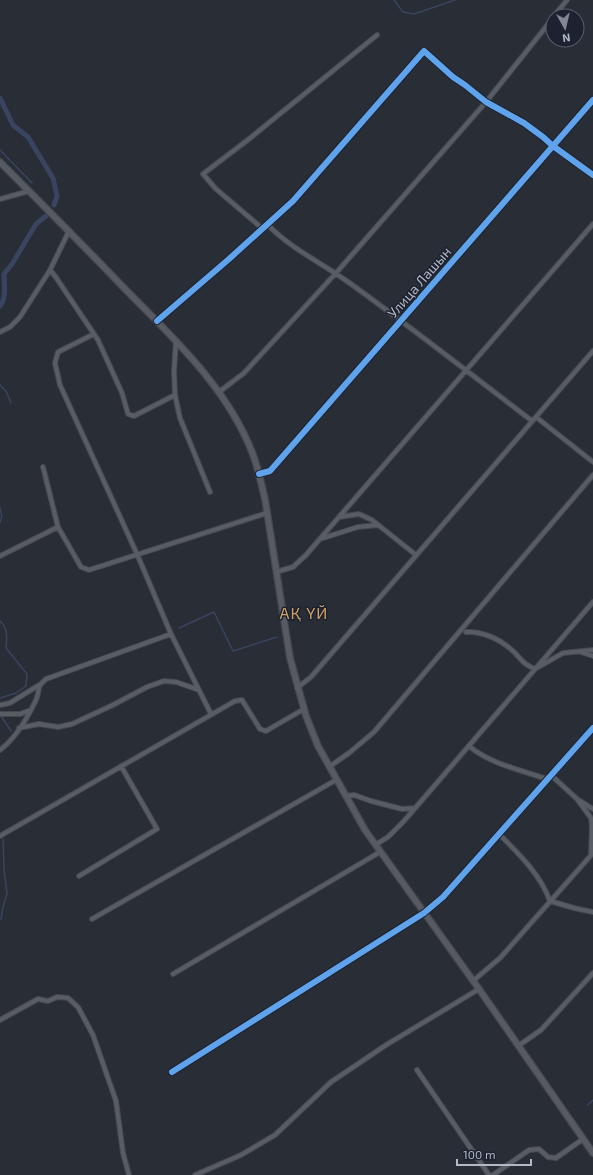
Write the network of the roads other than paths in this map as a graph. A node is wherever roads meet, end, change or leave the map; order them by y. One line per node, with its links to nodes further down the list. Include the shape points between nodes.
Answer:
1 (567, 0): 2 (street)
2 (561, 8)
3 (545, 28): 6 (street)
4 (377, 35): 14 (street, via 203,174 216,189)
5 (593, 100): 7 (street, Улица Лашын)
6 (486, 102): 7 (street, via 524,123); 12 (street, via 424,51 293,201); 17 (street)
7 (553, 146): 9 (street); 19 (street, Улица Лашын)
8 (0, 162): 10 (main road)
9 (593, 175)
10 (29, 190): 11 (street); 15 (main road)
11 (0, 199)
12 (268, 224): 14 (street); 17 (street, via 280,237)
13 (593, 224): 24 (street)
14 (263, 229): 18 (street)
15 (69, 231): 16 (street); 18 (main road)
16 (50, 270): 20 (street, via 20,317); 21 (street)
17 (336, 273): 19 (street); 25 (street, via 244,373)
18 (157, 321): 22 (main road)
19 (401, 321): 24 (street); 30 (street, Улица Лашын, via 270,471)
20 (0, 332)
21 (94, 334): 26 (street, via 122,393 128,414 134,416); 38 (street, via 58,352 55,363 60,385)
22 (176, 341): 25 (main road); 26 (street)
23 (593, 351): 27 (street)
24 (466, 370): 27 (street); 34 (street)
25 (219, 392): 30 (main road, via 253,453)
26 (175, 395): 32 (street, via 180,418)
27 (534, 419): 28 (street); 39 (street)
28 (593, 462)
29 (43, 466): 36 (street)
30 (259, 474): 33 (main road)
31 (593, 476): 64 (street, via 374,732)
32 (210, 492)
33 (267, 513): 38 (street); 41 (main road)
34 (339, 517): 35 (street, via 359,514); 37 (street)
35 (378, 525): 37 (street, via 358,527); 39 (street)
36 (58, 527): 38 (street, via 81,567 89,570); 40 (street)
37 (320, 539): 41 (street, via 293,567)
38 (137, 554): 44 (street)
39 (416, 555): 52 (street, via 311,677)
40 (0, 556)
41 (276, 572): 52 (main road)
42 (593, 602): 45 (street)
43 (466, 632): 50 (street, via 483,633 495,639 513,651 525,665)
44 (171, 634): 51 (street, via 46,679); 53 (street)
45 (551, 650): 48 (street); 50 (street)
46 (593, 650): 47 (street)
47 (579, 651): 48 (street); 49 (street)
48 (563, 653): 50 (street)
49 (593, 656)
50 (535, 669): 61 (street)
51 (39, 685): 54 (street, via 10,703); 56 (street, via 37,698)
52 (297, 688): 55 (main road)
53 (200, 690): 58 (street); 59 (street, via 164,681 72,724 58,727 39,724)
54 (0, 705)
55 (304, 709): 58 (street, via 266,731 260,729 242,700); 64 (main road)
56 (31, 710): 57 (street, via 20,714); 59 (street)
57 (0, 714)
58 (211, 714): 63 (street)
59 (19, 728): 62 (street, via 11,741)
60 (592, 731): 65 (street)
61 (469, 746): 66 (street, via 478,754 495,762); 70 (street)
62 (0, 750)
63 (121, 766): 73 (street); 77 (street, via 157,829)
64 (329, 767): 67 (main road)
65 (551, 775): 66 (street); 69 (street)
66 (547, 779): 72 (street)
67 (336, 780): 68 (main road); 81 (street)
68 (346, 796): 70 (street, via 354,795 402,809); 74 (main road)
69 (577, 799): 71 (street); 76 (street, via 591,818)
70 (415, 808): 74 (street, via 388,837)
71 (593, 809)
72 (499, 834): 78 (street, via 527,862 545,887); 80 (street, via 443,897)
73 (0, 836)
74 (375, 845): 75 (main road)
75 (380, 852): 80 (main road); 83 (street)
76 (592, 854): 78 (street)
77 (79, 876)
78 (550, 901): 79 (street); 84 (street, via 500,958)
79 (593, 912)
80 (424, 913): 84 (main road); 89 (street)
81 (92, 919)
82 (593, 973): 87 (street, via 541,1030)
83 (173, 974)
84 (473, 981): 85 (main road)
85 (479, 989): 87 (main road); 93 (street, via 386,1045 331,1082 274,1135 241,1155)
86 (0, 1020): 92 (street, via 38,999 48,1001 56,997 68,998 78,1007 93,1035 116,1101 123,1153)
87 (518, 1046): 90 (main road)
88 (417, 1070): 94 (street)
89 (172, 1072)
90 (583, 1139): 91 (main road); 95 (street, via 556,1158 548,1157 539,1149 529,1150)
91 (593, 1153)
92 (129, 1175)
93 (195, 1175)
94 (489, 1175)
95 (493, 1175)

